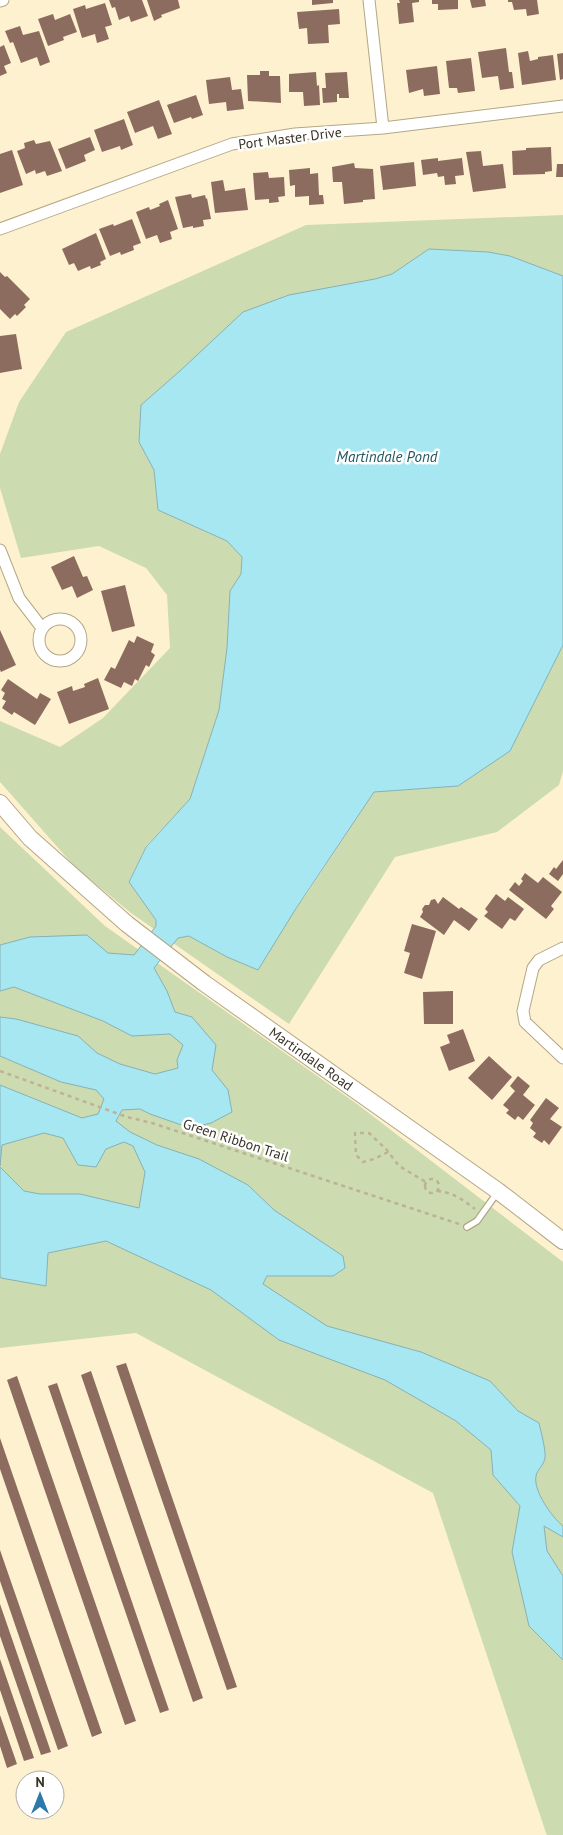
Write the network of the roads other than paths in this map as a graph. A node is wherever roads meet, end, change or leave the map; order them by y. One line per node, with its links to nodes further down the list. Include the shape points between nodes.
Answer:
1 (369, 0): 3 (street)
2 (563, 106): 3 (street, Port Master Drive)
3 (383, 128): 4 (street, Port Master Drive, via 295,134 232,144)
4 (0, 229)
5 (0, 550): 6 (street, via 19,598)
6 (42, 628)
7 (0, 803): 10 (main road, Martindale Road, via 30,838 127,924)
8 (563, 948): 9 (street, via 540,960 533,968 523,1011 524,1022)
9 (563, 1058)
10 (498, 1191): 11 (lane, via 477,1221); 12 (main road)
11 (467, 1227)
12 (562, 1237)

